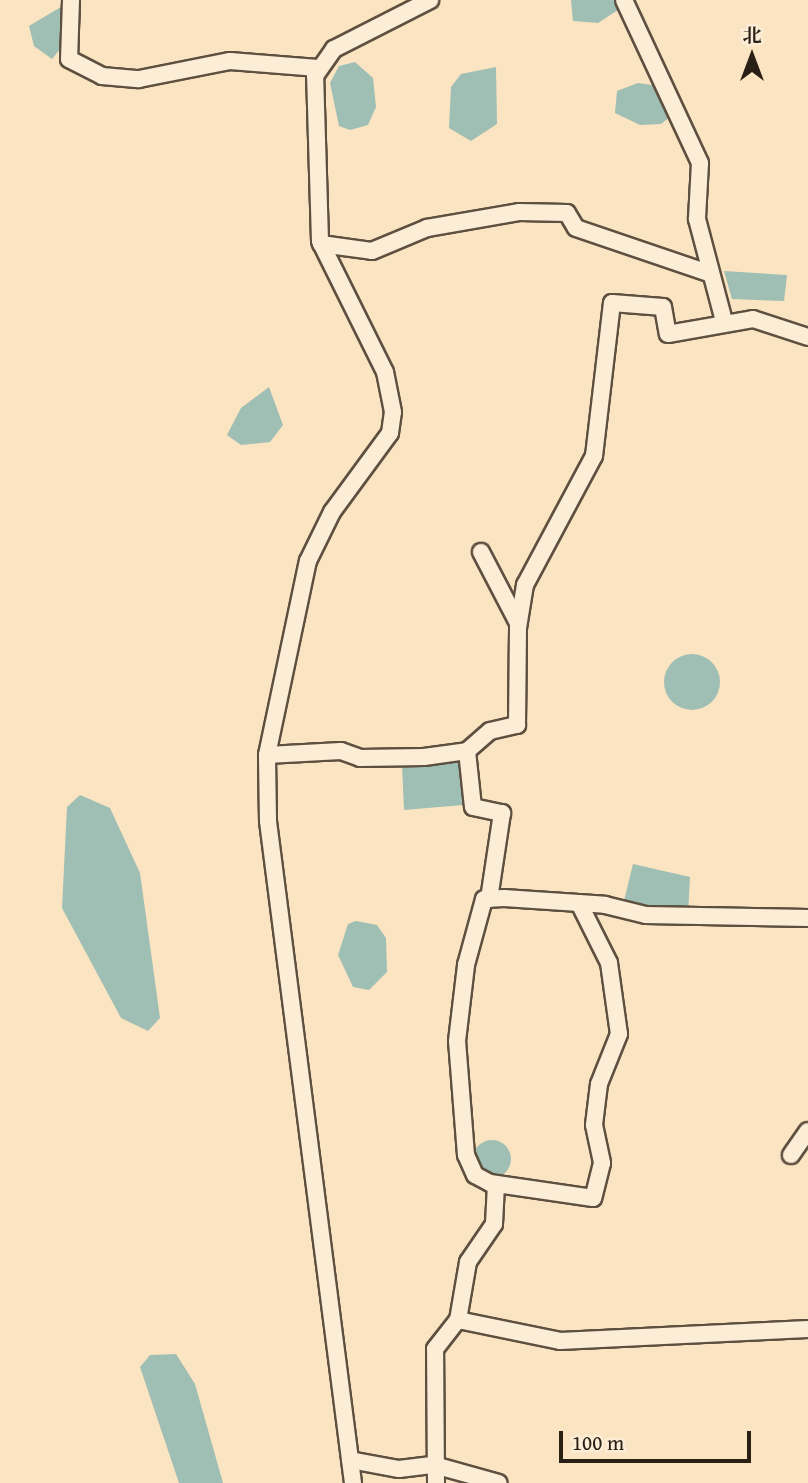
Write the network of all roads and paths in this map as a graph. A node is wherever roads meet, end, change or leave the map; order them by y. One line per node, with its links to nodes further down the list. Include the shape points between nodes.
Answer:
1 (71, 0): 4 (street, via 69,59 102,76 139,79 230,61)
2 (430, 0): 4 (street, via 340,44)
3 (624, 0): 6 (street, via 700,163 696,214)
4 (318, 68): 5 (street, via 312,94)
5 (321, 244): 6 (street, via 372,251 427,228 519,212 567,213 576,228); 12 (street, via 385,372 393,412 390,433 332,512 308,561)
6 (708, 273): 7 (street)
7 (724, 321): 8 (street, via 764,320); 10 (street, via 668,334 663,307 612,303 594,456 525,585)
8 (808, 337)
9 (481, 552): 10 (street)
10 (518, 623): 11 (street, via 517,725 490,731)
11 (467, 751): 12 (street, via 425,757 360,758 341,751); 13 (street, via 474,807 502,813)
12 (267, 755): 21 (street, via 268,821)
13 (489, 899): 14 (street); 18 (street, via 466,965 457,1041 466,1155 475,1175)
14 (579, 903): 15 (street, via 646,915); 18 (street, via 609,963 619,1034 600,1078 594,1125 602,1163 593,1198)
15 (808, 918)
16 (808, 1131): 17 (street)
17 (791, 1155)
18 (496, 1184): 19 (street, via 494,1224 467,1262)
19 (458, 1320): 20 (street, via 559,1341); 22 (street, via 435,1349)
20 (808, 1329)
21 (350, 1460): 22 (street, via 400,1468); 23 (street)
22 (434, 1465): 24 (street); 25 (street)
23 (353, 1483)
24 (436, 1483)
25 (499, 1483)

